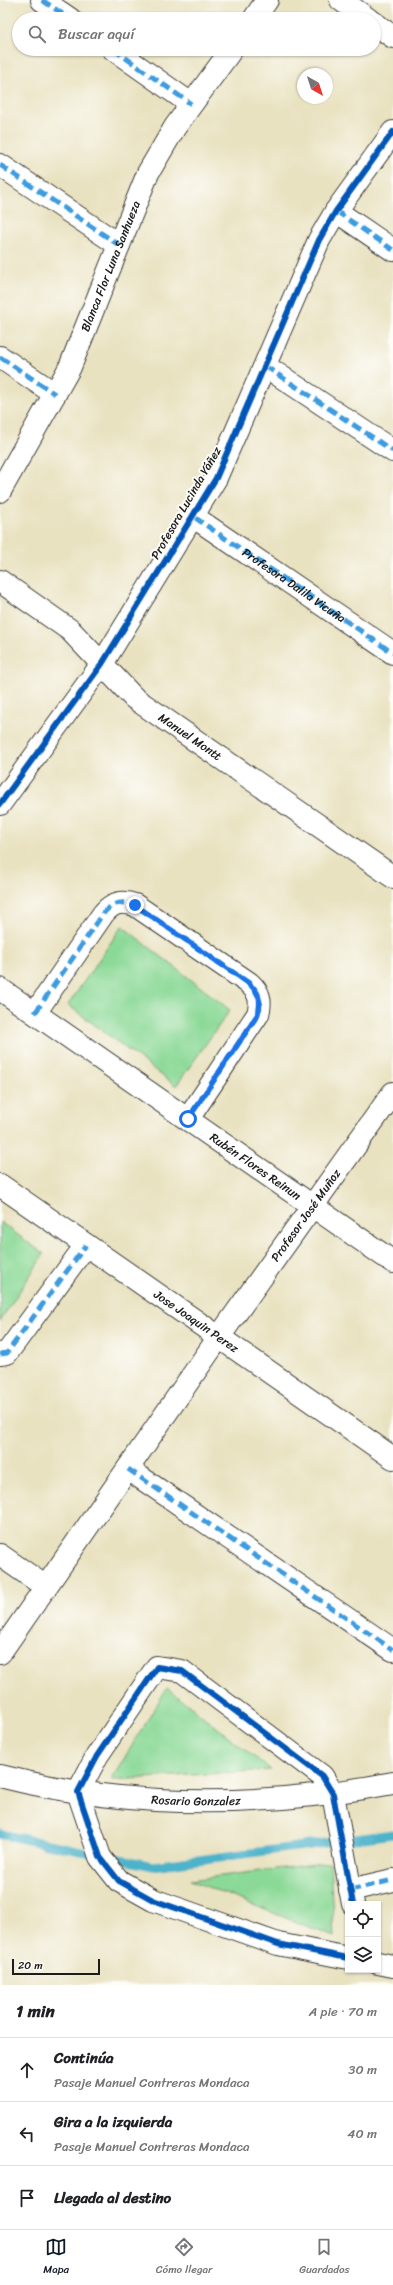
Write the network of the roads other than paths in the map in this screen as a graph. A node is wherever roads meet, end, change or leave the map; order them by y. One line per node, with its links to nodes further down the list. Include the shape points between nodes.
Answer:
1 (42, 0): 4 (street)
2 (267, 0): 5 (street)
3 (341, 0): 6 (street)
4 (60, 12)
5 (259, 12)
6 (358, 12)
7 (381, 28): 8 (street)
8 (393, 37)
9 (123, 56): 11 (street)
10 (227, 56): 11 (street, Blanca Flor Luna Sanhueza)
11 (191, 104): 15 (street, Blanca Flor Luna Sanhueza, via 148,173)
12 (393, 132): 14 (street, Profesora Lucinda Yáñez)
13 (0, 165): 15 (street)
14 (336, 211): 16 (street); 18 (street, Profesora Lucinda Yáñez, via 319,240)
15 (119, 245): 19 (street, Blanca Flor Luna Sanhueza, via 84,336)
16 (393, 250)
17 (0, 357): 19 (street)
18 (265, 366): 20 (street); 22 (street, Profesora Lucinda Yáñez, via 232,444)
19 (55, 394): 21 (street, Blanca Flor Luna Sanhueza)
20 (393, 451)
21 (0, 491)
22 (194, 517): 24 (street, Profesora Dalila Vicuña); 25 (street, Profesora Lucinda Yáñez)
23 (0, 581): 25 (street, Manuel Montt, via 70,630)
24 (393, 653)
25 (102, 664): 26 (street, Profesora Lucinda Yáñez); 27 (street, Manuel Montt, via 134,698)
26 (0, 804)
27 (393, 877)
28 (0, 989): 29 (street, Rubén Flores Reinun)
29 (35, 1013): 31 (street, Rubén Flores Reinun); 31 (street, via 103,914 118,902 135,905 248,983 256,989 260,998 258,1014)
30 (393, 1093): 33 (street, Profesor José Muñoz)
31 (188, 1119): 33 (street, Rubén Flores Reinun)
32 (0, 1185): 34 (street, Jose Joaquin Perez)
33 (312, 1206): 35 (street, Rubén Flores Reinun); 36 (street, Profesor José Muñoz)
34 (86, 1245): 36 (street, Jose Joaquin Perez); 37 (street, via 7,1353)
35 (393, 1262)
36 (219, 1337): 38 (street, Jose Joaquin Perez); 39 (street, Profesor José Muñoz)
37 (0, 1354)
38 (393, 1458)
39 (128, 1468): 41 (street, Profesor José Muñoz); 42 (street)
40 (0, 1555): 41 (street)
41 (46, 1587): 43 (street, Profesor José Muñoz)
42 (393, 1650)
43 (0, 1653)
44 (0, 1776): 46 (street, Rosario Gonzalez)
45 (393, 1783): 47 (street, Rosario Gonzalez)
46 (78, 1792): 47 (street, Rosario Gonzalez, via 147,1801 188,1803); 47 (street, via 97,1756 157,1667 182,1671 322,1776); 50 (street, via 98,1850 119,1880 153,1900 278,1944)
47 (333, 1794): 49 (street)
48 (393, 1880): 49 (street)
49 (352, 1897)
50 (345, 1957)
51 (381, 1964): 52 (street)
52 (393, 1966)

